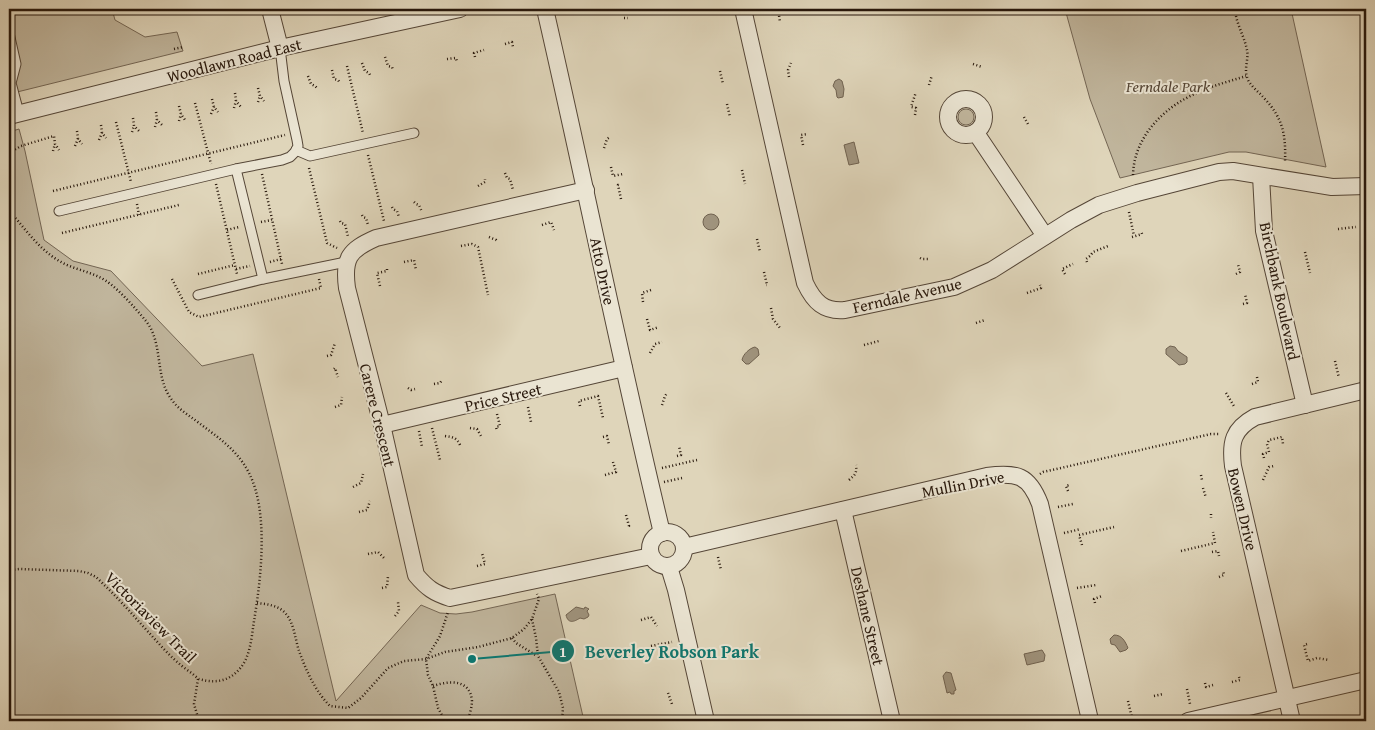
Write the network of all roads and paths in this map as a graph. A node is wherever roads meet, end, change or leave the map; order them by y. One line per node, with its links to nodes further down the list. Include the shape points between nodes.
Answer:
1 (270, 9): 14 (street)
2 (460, 9): 14 (street, Woodlawn Road East)
3 (545, 9): 112 (street, Atto Drive)
4 (743, 9): 139 (street, Ferndale Avenue, via 805,283 814,300 836,311 954,286 992,270)
5 (778, 9): 9 (path)
6 (1235, 9): 31 (path, via 1247,49)
7 (624, 18): 8 (path)
8 (628, 18)
9 (780, 22)
10 (9, 33): 55 (lane, via 16,64 11,82)
11 (505, 44): 13 (path, via 512,42)
12 (183, 47): 15 (path)
13 (513, 47)
14 (280, 48): 55 (street, Woodlawn Road East); 75 (lane)
15 (174, 49)
16 (484, 50): 18 (path, via 474,53)
17 (385, 57): 26 (path, via 387,67)
18 (475, 57)
19 (447, 59): 20 (path, via 456,58)
20 (457, 62)
21 (362, 63): 28 (path, via 364,72)
22 (791, 63): 32 (path)
23 (973, 64): 24 (path)
24 (982, 67)
25 (332, 70): 33 (path)
26 (393, 70)
27 (720, 71): 36 (path)
28 (370, 75)
29 (932, 75): 37 (path)
30 (308, 76): 39 (path, via 310,85)
31 (1246, 76): 93 (path, via 1280,119 1286,143); 103 (path, via 1182,100 1160,116 1141,144)
32 (789, 77)
33 (334, 79): 34 (path); 35 (path)
34 (340, 83)
35 (332, 84)
36 (723, 84)
37 (929, 85)
38 (258, 88): 42 (path)
39 (316, 88)
40 (916, 92): 58 (path, via 911,107 916,108)
41 (235, 93): 44 (path)
42 (260, 96): 45 (path); 46 (path)
43 (212, 99): 50 (path)
44 (236, 101): 51 (path); 52 (path)
45 (264, 101)
46 (258, 102)
47 (195, 103): 92 (path)
48 (727, 104): 60 (path)
49 (179, 106): 56 (path)
50 (214, 107): 54 (path); 57 (path)
51 (241, 107)
52 (234, 108)
53 (156, 112): 62 (path)
54 (218, 112)
55 (14, 114)
56 (181, 114): 63 (path); 64 (path)
57 (211, 114)
58 (915, 115)
59 (1024, 116): 69 (path)
60 (730, 117)
61 (133, 118): 68 (path)
62 (158, 120): 67 (path); 70 (path)
63 (185, 120)
64 (178, 121)
65 (116, 122): 99 (path)
66 (100, 125): 74 (path)
67 (162, 125)
68 (134, 126): 72 (path); 73 (path)
69 (1029, 126)
70 (155, 127)
71 (77, 131): 80 (path)
72 (139, 131)
73 (132, 132)
74 (102, 133): 81 (path); 82 (path)
75 (296, 133): 89 (lane); 92 (path)
76 (414, 133): 89 (lane, via 310,156)
77 (976, 133): 139 (street)
78 (808, 134): 85 (path, via 801,135)
79 (610, 137): 87 (path)
80 (78, 138): 84 (path); 86 (path)
81 (106, 138)
82 (99, 140)
83 (55, 144): 88 (path); 90 (path); 91 (path, via 54,136)
84 (82, 144)
85 (803, 145)
86 (75, 146)
87 (604, 148)
88 (59, 150)
89 (296, 150): 94 (lane, via 282,160)
90 (53, 151)
91 (9, 152)
92 (208, 153): 99 (path); 101 (path)
93 (1285, 162)
94 (259, 164): 97 (lane); 163 (path)
95 (611, 167): 102 (path, via 613,176)
96 (305, 168): 148 (path, via 309,168 327,243)
97 (236, 169): 101 (lane); 166 (lane)
98 (742, 170): 107 (path)
99 (129, 172): 110 (path); 113 (path)
100 (505, 173): 111 (path)
101 (214, 174): 113 (lane); 155 (path)
102 (622, 174)
103 (1133, 175)
104 (1261, 176): 109 (street, Ferndale Avenue, via 1332,187); 139 (street, Ferndale Avenue, via 1219,172 1136,192 1084,212); 207 (street, Birchbank Boulevard, via 1264,231)
105 (485, 179): 108 (path)
106 (622, 184): 114 (path, via 618,185)
107 (745, 184)
108 (478, 186)
109 (1366, 186)
110 (53, 190)
111 (513, 190)
112 (586, 190): 148 (street, via 376,238); 191 (street, Atto Drive)
113 (134, 193): 121 (lane); 125 (path)
114 (621, 199)
115 (422, 200): 117 (path)
116 (414, 202): 117 (path)
117 (419, 204): 122 (path)
118 (179, 205): 125 (path)
119 (392, 206): 128 (path, via 398,210)
120 (9, 210): 284 (path, Victoriaview Trail, via 54,257 101,277 130,304 151,330 162,380 172,400 227,444 244,464 254,484 260,510)
121 (59, 211)
122 (422, 212)
123 (1129, 212): 137 (path, via 1133,237 1142,234)
124 (368, 213): 127 (path)
125 (139, 215): 138 (path)
126 (362, 215): 127 (path)
127 (366, 218): 132 (path)
128 (399, 218)
129 (346, 219): 131 (path)
130 (340, 220): 131 (path)
131 (345, 224): 140 (path)
132 (368, 225)
133 (542, 225): 136 (path, via 551,222)
134 (1356, 227): 135 (path)
135 (1338, 229)
136 (554, 230)
137 (1141, 231)
138 (62, 233)
139 (1045, 236)
140 (348, 237)
141 (489, 237): 143 (path)
142 (757, 239): 146 (path)
143 (498, 242)
144 (461, 246): 175 (path, via 472,244 478,247)
145 (1108, 246): 152 (path, via 1093,252)
146 (760, 252)
147 (1305, 252): 159 (path)
148 (342, 255): 163 (lane); 215 (street, Carere Crescent, via 346,288)
149 (920, 258): 150 (path)
150 (929, 258)
151 (404, 262): 157 (path, via 414,260)
152 (1087, 262)
153 (1073, 264): 161 (path, via 1062,269)
154 (1238, 264): 162 (path, via 1240,272)
155 (235, 265): 160 (path); 167 (path)
156 (387, 268): 170 (path, via 387,271 377,273)
157 (416, 270)
158 (764, 272): 168 (path)
159 (1310, 273)
160 (198, 274)
161 (1065, 274)
162 (1236, 274)
163 (284, 275): 166 (lane)
164 (325, 276): 165 (path, via 319,278 322,288 199,317 189,312)
165 (172, 279)
166 (263, 279): 167 (lane)
167 (240, 285): 174 (lane)
168 (766, 285)
169 (1040, 285): 172 (path, via 1041,288)
170 (380, 286)
171 (650, 290): 176 (path, via 642,293)
172 (1027, 293)
173 (1245, 294): 177 (path, via 1247,303)
174 (198, 295)
175 (488, 296)
176 (643, 302)
177 (1243, 304)
178 (770, 308): 183 (path)
179 (647, 319): 182 (path, via 650,330)
180 (985, 320): 181 (path)
181 (976, 323)
182 (659, 327)
183 (780, 328)
184 (879, 341): 187 (path)
185 (662, 342): 188 (path, via 655,344)
186 (335, 343): 189 (path, via 331,355)
187 (864, 345)
188 (650, 353)
189 (326, 356)
190 (1335, 360): 195 (path)
191 (624, 368): 205 (street, Price Street); 233 (street, Atto Drive)
192 (334, 369): 193 (path)
193 (338, 377)
194 (1257, 377): 198 (path, via 1258,382)
195 (1340, 378)
196 (442, 380): 197 (path)
197 (434, 384)
198 (1252, 384)
199 (408, 388): 200 (path)
200 (415, 389)
201 (1366, 390): 207 (street)
202 (667, 393): 206 (path)
203 (1226, 394): 210 (path)
204 (342, 397): 209 (path, via 341,405)
205 (493, 399): 212 (street, Price Street); 217 (path, via 500,426 496,427)
206 (662, 405)
207 (1304, 405): 220 (street, via 1256,417 1240,427)
208 (580, 406): 213 (path, via 579,401 598,396)
209 (335, 407)
210 (1235, 408)
211 (1363, 410): 214 (path)
212 (428, 414): 215 (street, Price Street); 228 (path)
213 (603, 418)
214 (1366, 424)
215 (382, 425): 282 (street, Carere Crescent, via 416,575 427,588)
216 (470, 428): 219 (path, via 477,429)
217 (498, 431)
218 (446, 436): 223 (path, via 458,440)
219 (481, 436)
220 (1234, 436): 240 (path, via 1211,434 1043,472); 308 (street, Bowen Drive, via 1233,466)
221 (603, 437): 224 (path, via 607,436)
222 (1284, 444): 227 (path, via 1282,436 1269,440 1269,452 1263,454)
223 (460, 445)
224 (609, 445)
225 (679, 446): 226 (path, via 681,455)
226 (677, 456)
227 (1264, 458)
228 (440, 460)
229 (697, 460): 233 (path)
230 (613, 462): 235 (path, via 616,472)
231 (856, 465): 237 (path, via 857,471)
232 (1274, 466): 239 (path, via 1269,467)
233 (648, 472): 258 (street, Atto Drive)
234 (363, 474): 242 (path, via 361,483)
235 (605, 475)
236 (1201, 475): 238 (path)
237 (849, 480)
238 (1202, 480)
239 (1263, 480)
240 (1030, 483): 249 (street, Mullin Drive, via 1017,475 987,476); 319 (street, Mullin Drive, via 1040,504)
241 (1069, 485): 244 (path, via 1066,486)
242 (353, 487)
243 (1203, 488): 245 (path)
244 (1068, 491)
245 (1206, 498)
246 (370, 501): 250 (path, via 367,510)
247 (1073, 504): 248 (path)
248 (1058, 507)
249 (843, 510): 261 (street, Mullin Drive); 318 (street, Deshane Street)
250 (359, 512)
251 (1210, 514): 253 (path)
252 (626, 515): 254 (path)
253 (1211, 518)
254 (627, 527)
255 (1114, 527): 260 (path, via 1079,535)
256 (1081, 529): 259 (path)
257 (1213, 532): 262 (path, via 1215,543)
258 (662, 533): 261 (street, via 676,535); 266 (street, via 653,540)
259 (1064, 533)
260 (1082, 545)
261 (684, 547): 271 (street, via 679,562)
262 (1181, 551)
263 (1212, 552): 267 (path, via 1218,551)
264 (482, 553): 270 (path, via 485,564)
265 (368, 554): 269 (path, via 378,552)
266 (651, 556): 271 (street, via 658,564); 277 (street)
267 (1219, 556)
268 (718, 558): 273 (path)
269 (385, 559)
270 (477, 566)
271 (669, 567): 317 (street)
272 (9, 570): 298 (path, Victoriaview Trail, via 78,571 96,577 172,659)
273 (721, 570)
274 (1223, 570): 276 (path, via 1224,575)
275 (388, 576): 279 (path, via 387,586)
276 (1219, 577)
277 (535, 580): 282 (street); 287 (path, via 539,599)
278 (1096, 584): 280 (path)
279 (382, 588)
280 (1078, 588)
281 (1102, 596): 285 (path, via 1094,599)
282 (450, 598): 295 (path, via 440,636)
283 (398, 602): 286 (path, via 399,611)
284 (257, 603): 295 (path, via 284,612 309,676 330,706 348,708 388,668 404,661); 298 (path, Victoriaview Trail, via 250,647 237,673 229,679 213,681)
285 (1095, 603)
286 (395, 616)
287 (532, 619): 290 (path); 294 (path)
288 (641, 620): 289 (path, via 651,617)
289 (657, 626)
290 (512, 638): 294 (path); 295 (path, via 445,652)
291 (673, 642): 293 (path)
292 (1308, 644): 296 (path, via 1304,644 1308,661 1317,658)
293 (651, 646)
294 (538, 656): 316 (path, via 559,692)
295 (426, 660): 303 (path)
296 (1329, 660)
297 (1239, 677): 300 (path, via 1240,680)
298 (198, 678): 313 (path, via 194,704)
299 (1366, 680): 308 (street)
300 (1232, 682)
301 (1205, 683): 302 (path, via 1206,687)
302 (1213, 685)
303 (433, 686): 314 (path); 315 (path, via 446,682 463,685 472,703)
304 (1187, 689): 311 (path)
305 (668, 694): 310 (path)
306 (1163, 694): 307 (path)
307 (1154, 696)
308 (1287, 699): 320 (street); 321 (street, Bowen Drive)
309 (1128, 701): 312 (path)
310 (672, 704)
311 (1190, 704)
312 (1132, 718)
313 (199, 721)
314 (445, 721)
315 (467, 721)
316 (562, 721)
317 (706, 721)
318 (892, 721)
319 (1093, 721)
320 (1188, 721)
321 (1292, 721)

